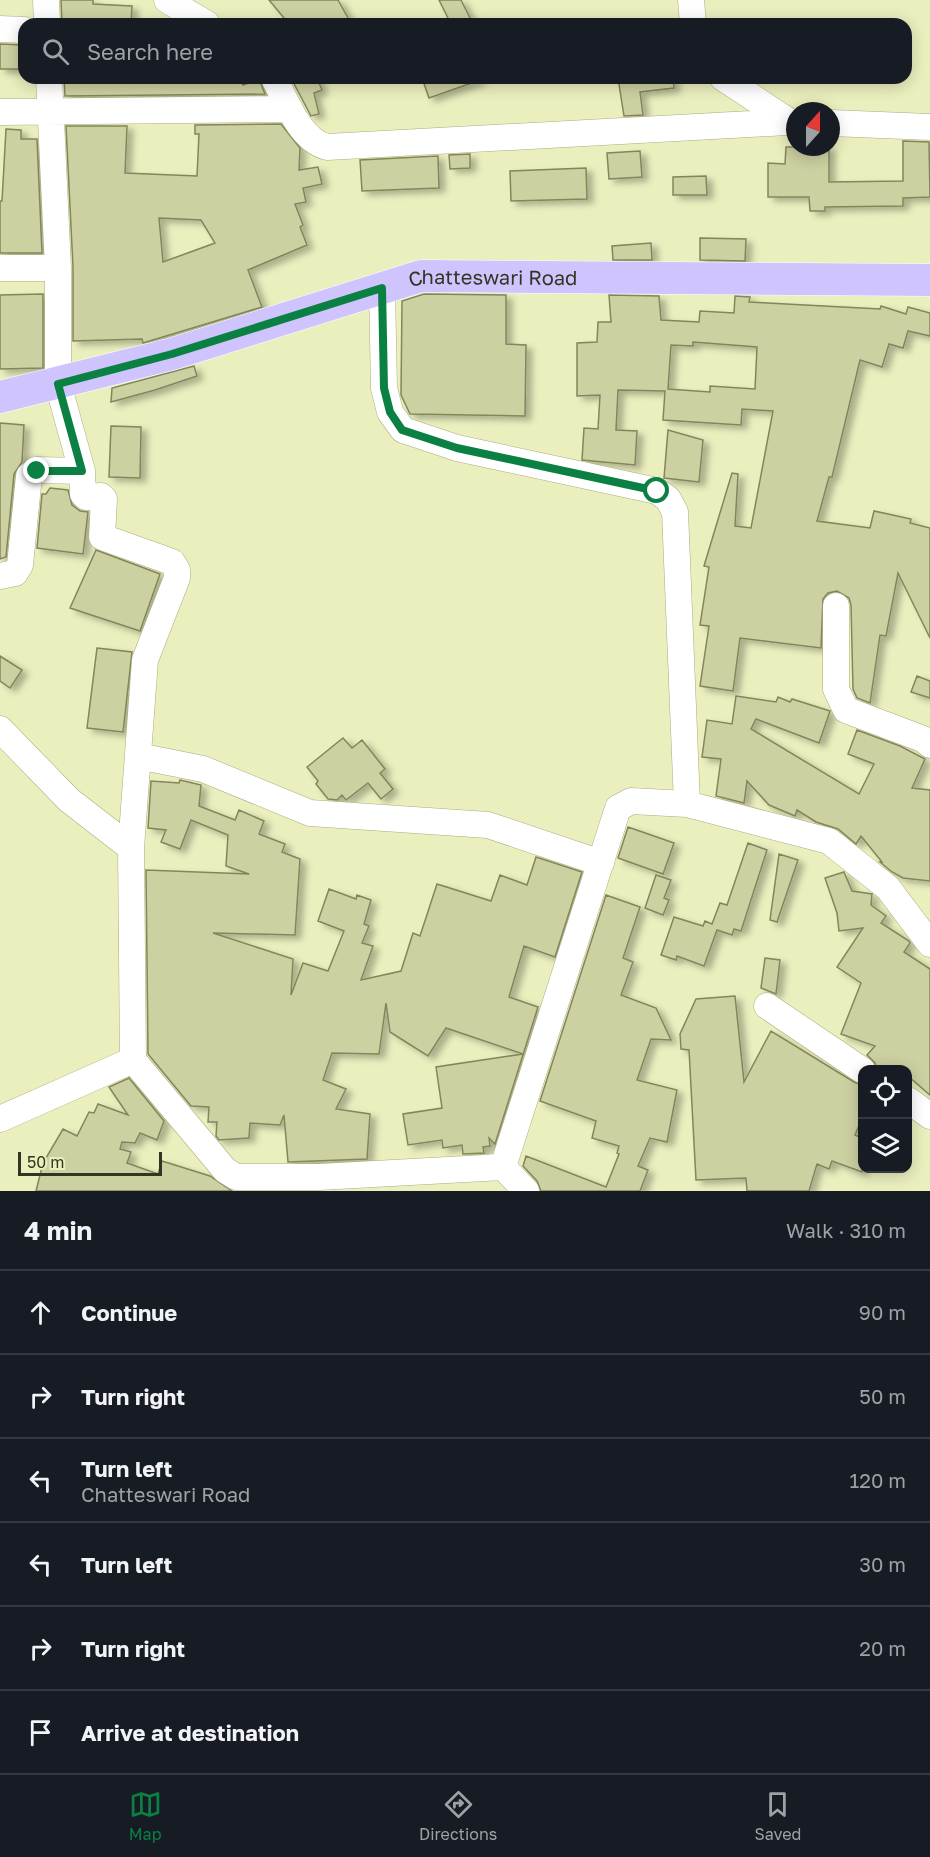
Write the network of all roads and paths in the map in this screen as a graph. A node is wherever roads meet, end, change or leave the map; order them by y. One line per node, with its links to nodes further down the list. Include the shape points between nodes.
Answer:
1 (46, 0): 4 (street)
2 (166, 0): 5 (street)
3 (691, 0): 6 (street)
4 (47, 18)
5 (197, 18)
6 (692, 18)
7 (0, 29): 8 (street)
8 (18, 30)
9 (49, 84): 14 (street)
10 (277, 84): 12 (street)
11 (732, 84): 15 (street)
12 (291, 109): 14 (street); 16 (street, via 317,145 327,147)
13 (0, 112): 14 (street)
14 (50, 113): 20 (street)
15 (786, 119)
16 (786, 122)
17 (840, 123): 18 (street)
18 (930, 127)
19 (0, 268): 20 (street)
20 (58, 268): 23 (street)
21 (930, 280): 22 (main road, Chatteswari Road, via 421,276)
22 (382, 288): 23 (main road, Chatteswari Road, via 172,354); 31 (street, via 384,388 390,412 402,430 457,448 657,491 668,499 675,512)
23 (58, 384): 24 (main road, Chatteswari Road); 25 (street)
24 (0, 397)
25 (82, 471): 26 (street, via 37,471 29,476 20,565 15,573); 30 (street, via 84,495 104,499 102,537 172,562 177,570 145,660)
26 (0, 576)
27 (836, 606): 29 (street, via 836,689 846,710)
28 (0, 729): 32 (street, via 69,800)
29 (930, 745)
30 (138, 756): 32 (street); 33 (street, via 203,769 310,813 488,825)
31 (687, 804): 33 (street, via 624,803 618,808); 34 (street, via 829,841 888,888)
32 (131, 848): 36 (street)
33 (601, 862): 41 (street)
34 (930, 945)
35 (767, 1006): 37 (street)
36 (133, 1060): 40 (street); 42 (street, via 225,1170 236,1177)
37 (858, 1067)
38 (912, 1103): 39 (street)
39 (930, 1116)
40 (0, 1119)
41 (503, 1167): 42 (street); 43 (street)
42 (316, 1184)
43 (526, 1191)

